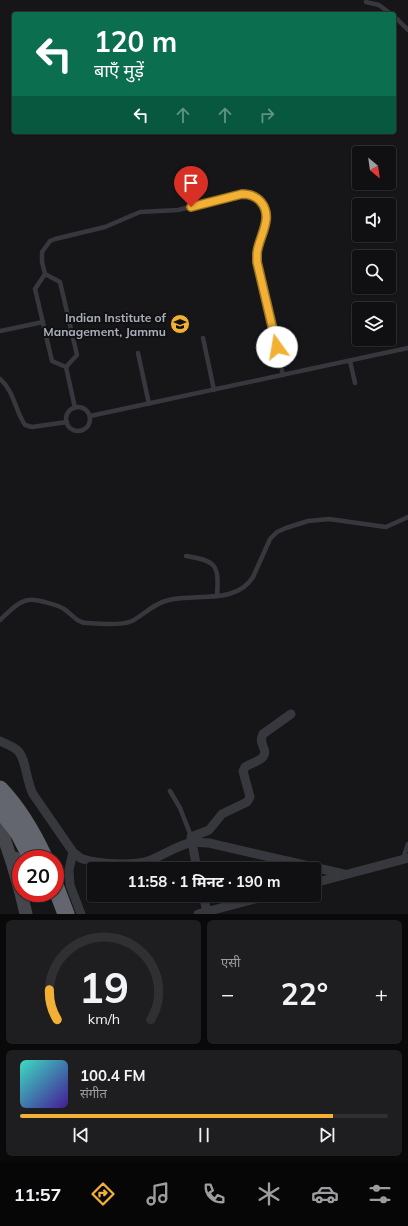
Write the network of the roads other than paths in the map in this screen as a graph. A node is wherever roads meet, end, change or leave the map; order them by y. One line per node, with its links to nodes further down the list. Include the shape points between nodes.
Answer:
1 (368, 0): 2 (lane, via 366,2 379,5)
2 (388, 12)
3 (396, 18): 4 (lane)
4 (408, 30)
5 (45, 274): 6 (lane, via 35,289); 12 (lane, via 60,282 77,355); 13 (lane, via 42,252 50,241 55,239 106,227 140,212 178,210 250,194 260,200 266,210 257,262)
6 (43, 322): 7 (lane); 12 (lane, via 52,362)
7 (0, 332)
8 (203, 338): 16 (lane)
9 (408, 348): 11 (lane)
10 (138, 352): 17 (lane)
11 (350, 361): 13 (lane); 15 (lane)
12 (66, 366): 18 (lane)
13 (283, 375): 16 (lane)
14 (0, 379): 20 (lane, via 10,390 25,425 32,427)
15 (355, 383)
16 (214, 390): 17 (lane)
17 (149, 404): 19 (lane)
18 (76, 408): 19 (lane, via 84,409); 20 (lane, via 68,413)
19 (90, 416): 20 (lane, via 88,425 81,431 72,429)
20 (67, 422)
21 (408, 517): 23 (lane, via 386,527 329,519 308,521 286,528 270,539 250,583 237,591)
22 (186, 556): 23 (lane, via 202,558 216,569)
23 (217, 596): 24 (lane, via 169,600 156,605 130,622 101,624 81,622 64,609 27,600)
24 (0, 620)
25 (290, 714): 30 (street, via 263,734 261,741 265,750 264,755 244,769 250,795 247,802 222,814 210,830)
26 (0, 741): 36 (street, via 21,753 29,786)
27 (0, 789): 35 (highway, via 23,816)
28 (170, 791): 30 (lane, via 180,808)
29 (1, 810): 31 (highway); 38 (main road, via 5,841)
30 (192, 839): 36 (street, via 149,860 133,864 84,859); 39 (street); 40 (street)
31 (22, 840): 33 (main road); 34 (highway)
32 (408, 844): 37 (lane)
33 (17, 850)
34 (27, 850)
35 (40, 850)
36 (73, 852): 51 (street, via 69,870 70,884)
37 (406, 858): 40 (street)
38 (12, 862)
39 (196, 862)
40 (344, 874): 41 (street)
41 (321, 881)
42 (23, 902): 48 (main road)
43 (49, 902): 49 (highway)
44 (61, 902): 50 (highway)
45 (203, 902): 47 (street)
46 (244, 902): 47 (street)
47 (203, 913)
48 (26, 914)
49 (54, 914)
50 (66, 914)
51 (81, 914)

